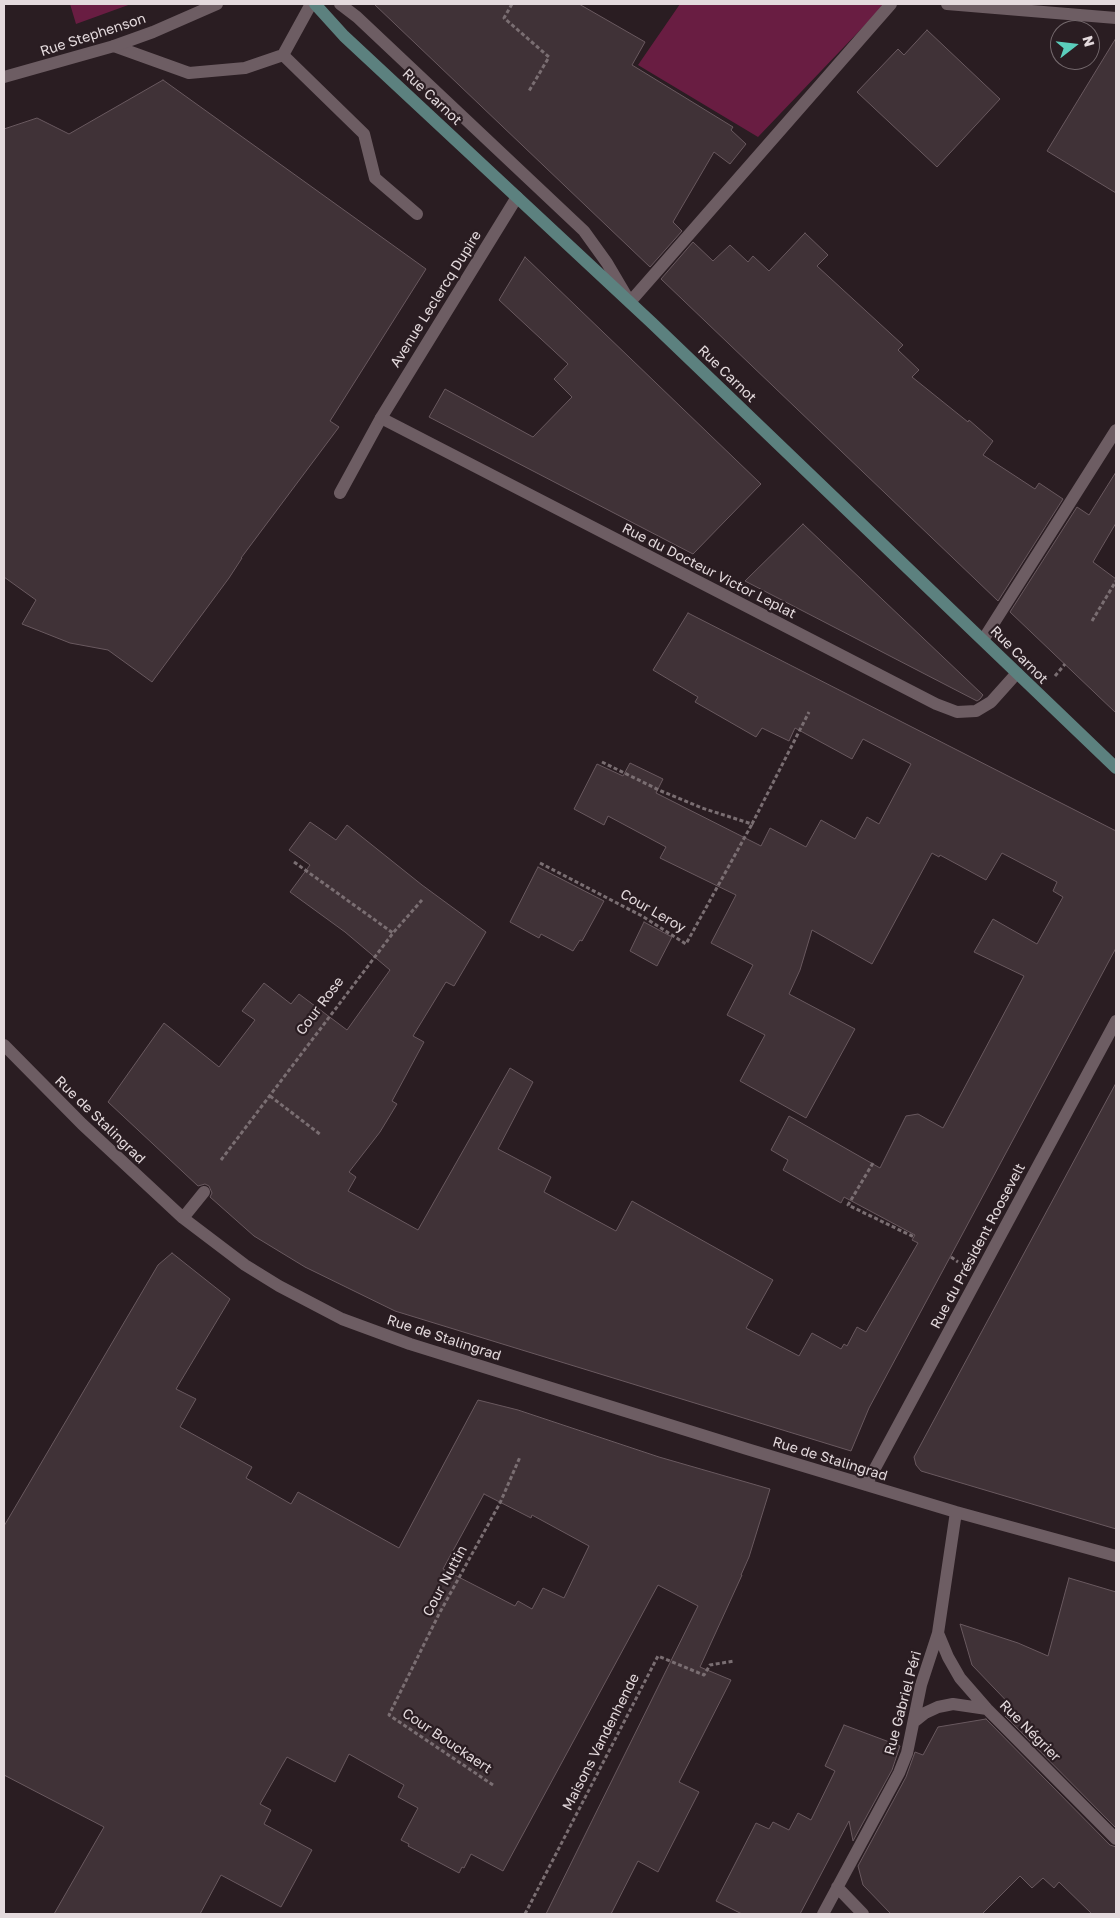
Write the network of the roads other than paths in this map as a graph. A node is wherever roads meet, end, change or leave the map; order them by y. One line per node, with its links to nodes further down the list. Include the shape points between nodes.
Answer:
1 (217, 4): 8 (street, Rue Stephenson)
2 (311, 4): 9 (street)
3 (315, 4): 11 (main road, Rue Carnot, via 344,36)
4 (340, 4): 13 (street, via 584,231)
5 (891, 4): 13 (street)
6 (947, 4): 7 (street)
7 (1116, 18)
8 (114, 46): 9 (street, via 189,73 245,68); 10 (street, Rue Stephenson)
9 (283, 55): 12 (street, via 364,134 376,178)
10 (4, 77)
11 (517, 197): 13 (main road, Rue Carnot); 14 (street, Avenue Leclercq Dupire)
12 (417, 214)
13 (630, 302): 17 (main road, Rue Carnot)
14 (381, 418): 16 (street, Avenue Leclercq Dupire); 18 (street, Rue du Docteur Victor Leplat, via 936,704 957,712 976,711 991,702)
15 (1116, 430): 17 (street)
16 (340, 493)
17 (983, 640): 18 (main road, Rue Carnot)
18 (1017, 673): 19 (main road, Rue Carnot)
19 (1116, 768)
20 (1116, 1021): 24 (street, Rue du Président Roosevelt)
21 (4, 1045): 23 (street, Rue de Stalingrad, via 82,1124)
22 (204, 1192): 23 (street)
23 (183, 1218): 24 (street, Rue de Stalingrad, via 270,1281 342,1319 436,1352)
24 (866, 1485): 25 (street, Rue de Stalingrad)
25 (956, 1512): 26 (street, Rue de Stalingrad); 27 (street, Rue Gabriel Péri)
26 (1116, 1556)
27 (938, 1633): 28 (street, Rue Négrier, via 960,1678); 29 (street, Rue Gabriel Péri)
28 (988, 1709): 29 (street, via 953,1704 938,1707); 30 (street, Rue Négrier)
29 (915, 1721): 31 (street, Rue Gabriel Péri, via 899,1773)
30 (1116, 1839)
31 (837, 1887): 32 (street, Rue Gabriel Péri); 33 (street)
32 (823, 1914)
33 (863, 1914)

